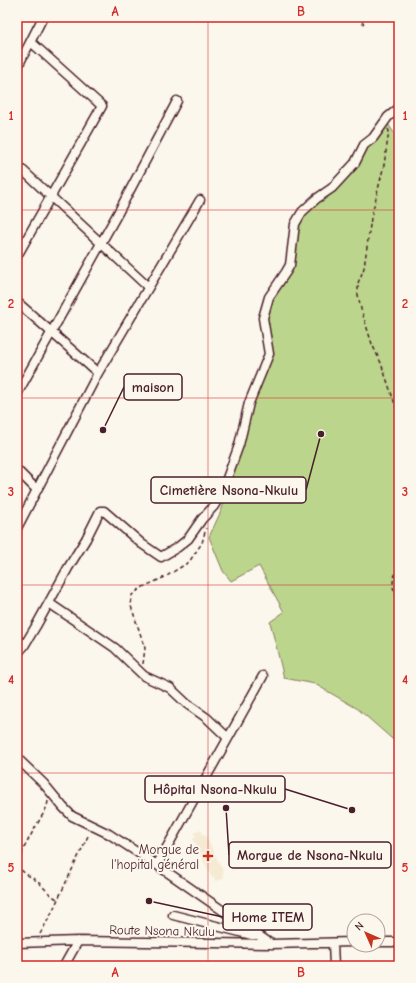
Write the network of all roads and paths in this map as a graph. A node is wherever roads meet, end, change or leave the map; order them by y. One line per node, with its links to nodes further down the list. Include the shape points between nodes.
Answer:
1 (44, 17): 4 (street)
2 (357, 17): 3 (path, via 364,24)
3 (362, 17)
4 (31, 42): 5 (street); 10 (street, via 102,106)
5 (17, 68)
6 (178, 101): 12 (street)
7 (399, 108): 8 (street)
8 (384, 124): 19 (path, via 389,131 384,165 371,218 358,294 372,344 382,363); 26 (street, via 364,145 357,160 340,180 309,205 295,224 290,264 269,297 264,312 263,323 269,354 249,403 239,445 227,479 214,506 188,539 161,557 104,511 100,511)
9 (17, 165): 10 (street)
10 (51, 197): 12 (street); 13 (street)
11 (200, 200): 14 (street)
12 (101, 243): 14 (street); 16 (street)
13 (17, 256)
14 (148, 287): 17 (street)
15 (17, 302): 16 (street)
16 (51, 332): 17 (street); 18 (street)
17 (98, 373): 21 (street)
18 (17, 394)
19 (399, 416)
20 (17, 470): 21 (street)
21 (37, 490): 23 (street)
22 (209, 523): 30 (path, via 202,543 189,562 132,595 132,606 145,648 142,667)
23 (17, 528)
24 (399, 567): 25 (path, via 392,583 393,591)
25 (399, 599)
26 (49, 603): 28 (street); 30 (street, via 115,648)
27 (17, 639): 28 (street)
28 (24, 646): 29 (street)
29 (17, 654)
30 (144, 676): 32 (street, via 170,688)
31 (263, 676): 32 (street)
32 (228, 738): 36 (street)
33 (17, 758): 34 (street)
34 (50, 791): 35 (street, via 72,816); 37 (path, via 45,812 28,840 18,865 20,870)
35 (92, 826): 36 (street); 37 (path)
36 (157, 865): 39 (street)
37 (57, 898): 45 (path)
38 (173, 914): 39 (street, via 252,936)
39 (259, 935): 47 (street)
40 (78, 941): 45 (street, Route Nsona Nkulu); 47 (street, Route Nsona Nkulu); 48 (street)
41 (346, 942): 46 (street, Route Nsona Nkulu)
42 (386, 942): 43 (street)
43 (399, 942)
44 (17, 943): 45 (street, Route Nsona Nkulu)
45 (36, 943)
46 (333, 943): 47 (street, Route Nsona Nkulu); 49 (street)
47 (271, 944)
48 (64, 966)
49 (334, 966)

